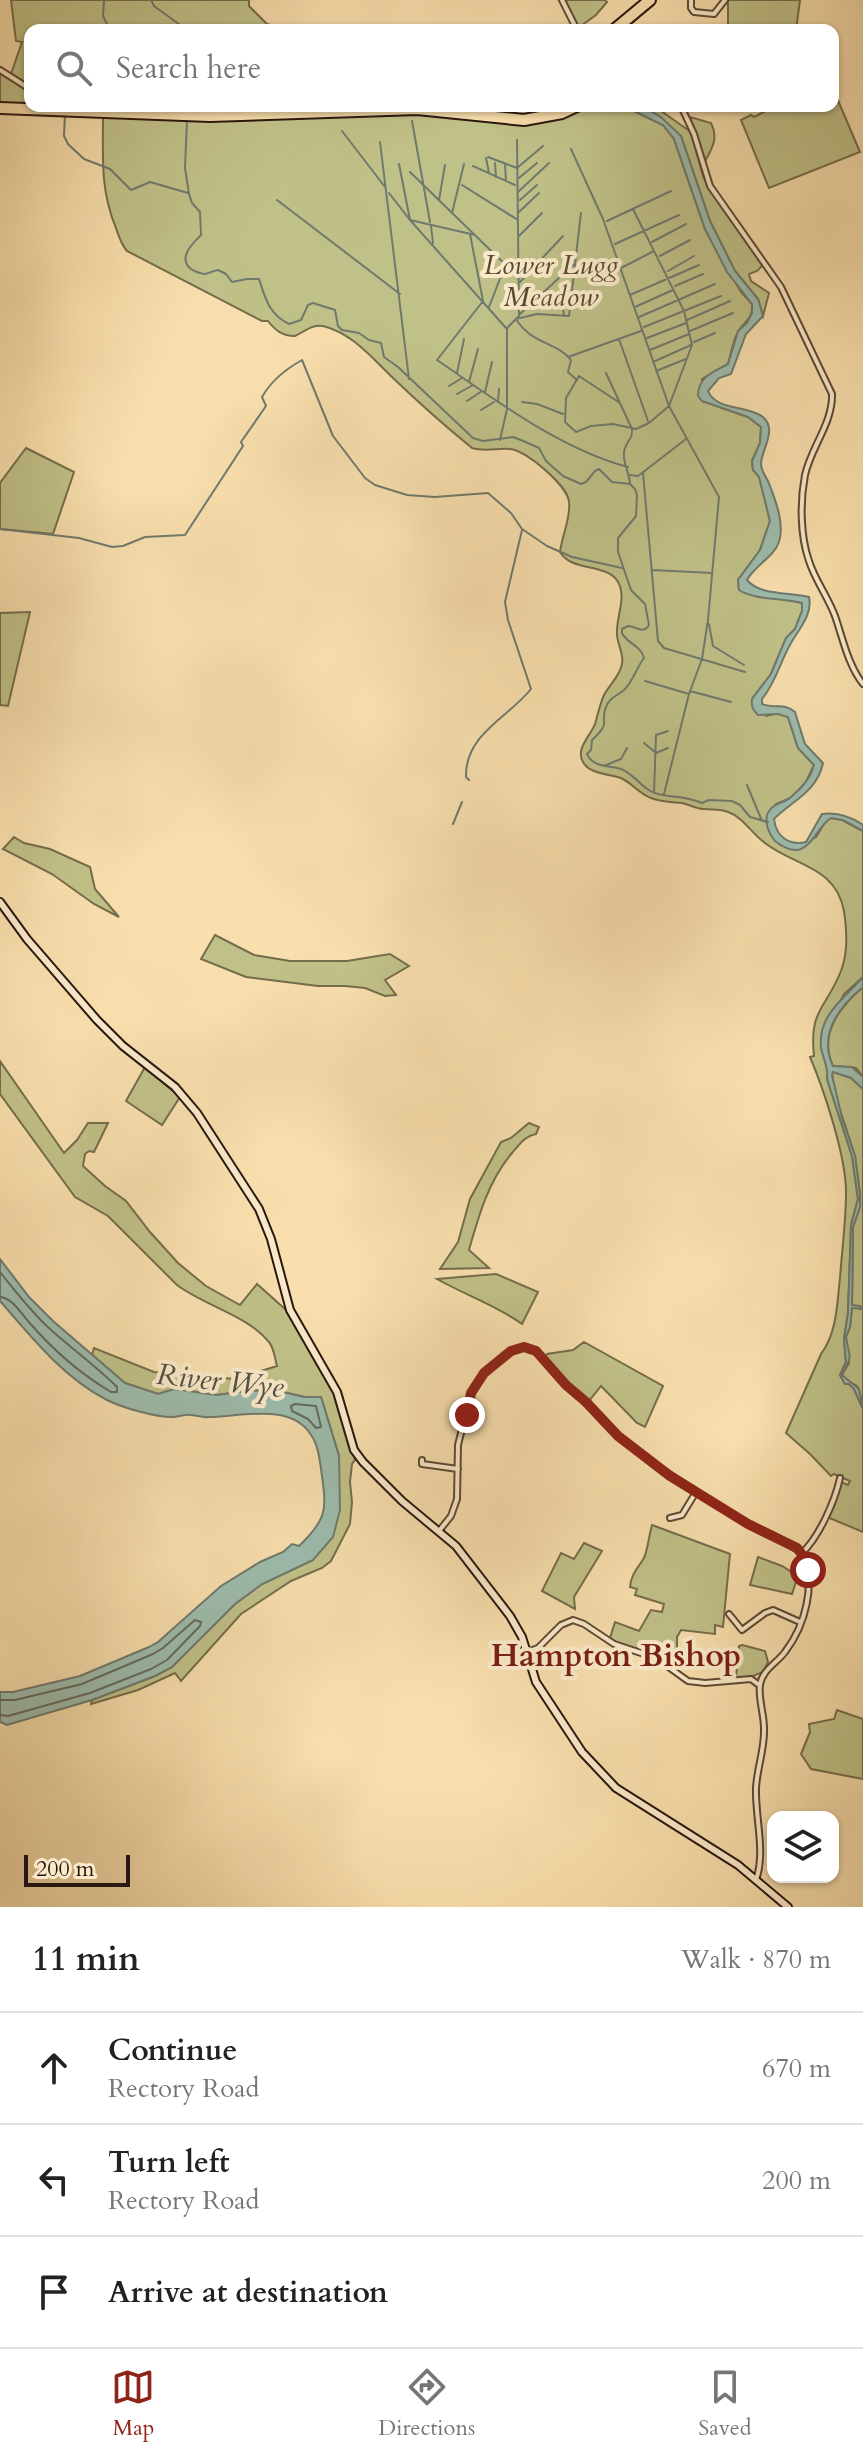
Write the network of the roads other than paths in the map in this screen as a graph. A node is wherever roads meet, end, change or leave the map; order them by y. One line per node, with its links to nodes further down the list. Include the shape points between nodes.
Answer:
1 (562, 0): 5 (street)
2 (650, 0): 6 (highway)
3 (691, 0): 4 (street, via 694,12 714,14)
4 (725, 0)
5 (574, 24)
6 (621, 24)
7 (0, 70): 8 (street)
8 (24, 85)
9 (0, 108): 10 (highway)
10 (24, 108)
11 (98, 112): 12 (highway)
12 (334, 112)
13 (446, 112): 14 (highway, via 524,120)
14 (562, 112)
15 (684, 112): 16 (street, via 710,186 781,287 832,394 805,476 803,532 812,568)
16 (863, 684)
17 (0, 902): 23 (main road, via 97,1020 190,1103 266,1224 290,1310 337,1392 354,1450)
18 (422, 1464): 19 (street)
19 (458, 1469): 21 (street, via 458,1445 471,1393 506,1355 528,1348 618,1436); 23 (street, via 454,1510)
20 (840, 1478): 24 (street, via 818,1533)
21 (696, 1492): 22 (street, via 682,1515); 24 (street)
22 (670, 1518)
23 (439, 1531): 27 (main road, via 510,1616)
24 (802, 1553): 26 (street, via 809,1585)
25 (729, 1614): 26 (street, via 742,1630 773,1610)
26 (800, 1622): 28 (street, via 785,1652)
27 (527, 1652): 29 (street, via 573,1620 614,1644 656,1658 688,1681); 31 (main road, via 544,1696 604,1778)
28 (763, 1675): 29 (street); 30 (street)
29 (751, 1679): 30 (street)
30 (759, 1685): 31 (street, via 764,1736 756,1785)
31 (756, 1880): 32 (main road)
32 (788, 1907)

